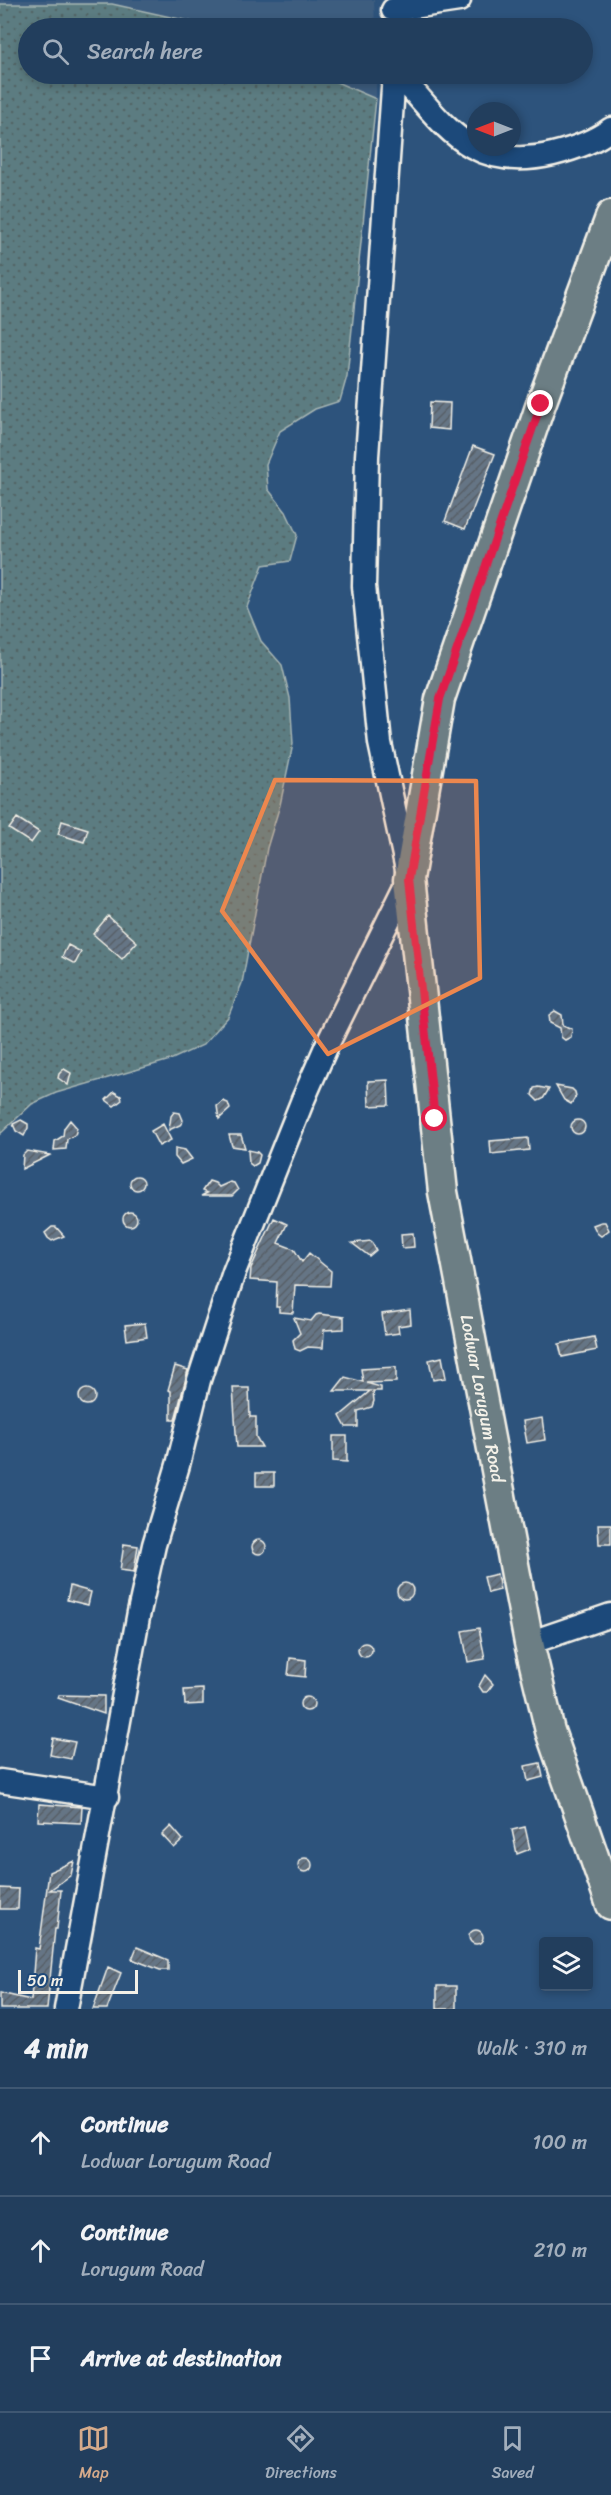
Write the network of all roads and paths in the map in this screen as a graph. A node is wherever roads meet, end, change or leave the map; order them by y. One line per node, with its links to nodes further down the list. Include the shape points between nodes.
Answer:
1 (459, 0): 2 (street)
2 (393, 13)
3 (395, 84): 7 (street, via 367,456 364,586 380,743)
4 (405, 84): 5 (street, via 443,125 487,154 538,157 574,149)
5 (611, 129)
6 (611, 215): 7 (main road, Lodwar Lorugum Road, via 541,404 440,699)
7 (409, 879): 9 (main road, Lodwar Lorugum Road, via 443,1192); 11 (street, via 327,1045 234,1272 199,1380 154,1545)
8 (611, 1615): 9 (street)
9 (529, 1643): 12 (main road, Lodwar Lorugum Road, via 550,1731)
10 (0, 1781): 11 (street)
11 (107, 1797): 13 (street)
12 (611, 1905)
13 (66, 2009)

